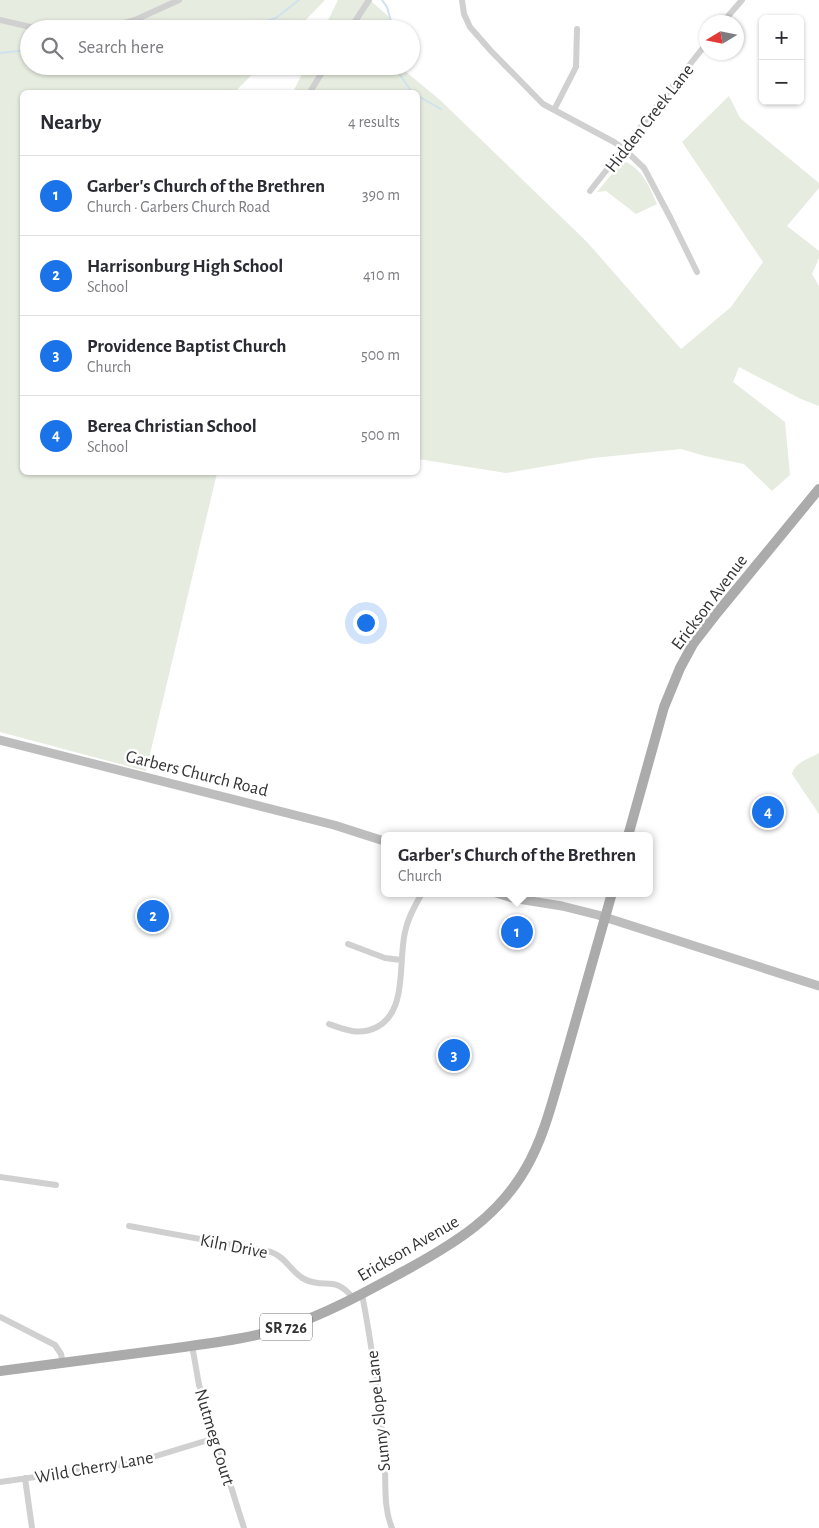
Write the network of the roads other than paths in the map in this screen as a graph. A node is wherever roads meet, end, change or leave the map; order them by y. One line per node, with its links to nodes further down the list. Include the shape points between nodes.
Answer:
1 (179, 0): 7 (street)
2 (369, 0): 8 (street)
3 (462, 0): 14 (street, via 470,28 535,96)
4 (742, 0): 5 (street)
5 (730, 15)
6 (0, 20): 9 (street)
7 (135, 20)
8 (356, 20)
9 (20, 25)
10 (577, 29): 14 (street, via 576,67)
11 (699, 53): 15 (street, Hidden Creek Lane)
12 (320, 75): 13 (street)
13 (311, 90)
14 (554, 110): 15 (street)
15 (624, 149): 16 (street, Hidden Creek Lane); 17 (street, via 648,174)
16 (590, 191)
17 (697, 272)
18 (819, 489): 20 (main road, Erickson Avenue, via 693,644 664,707)
19 (0, 740): 21 (street, Garbers Church Road, via 334,825)
20 (629, 832)
21 (381, 840)
22 (420, 897): 27 (street, via 407,924)
23 (509, 897): 25 (street)
24 (611, 897): 25 (main road, Erickson Avenue)
25 (605, 917): 28 (street); 33 (main road, Erickson Avenue / SR 726, via 546,1124 524,1171 497,1207 464,1236)
26 (348, 944): 27 (street, via 385,958)
27 (402, 960): 29 (street, via 397,1000 385,1021 372,1030 360,1032)
28 (819, 986)
29 (329, 1024)
30 (0, 1177): 31 (street)
31 (56, 1185)
32 (129, 1226): 33 (street, Kiln Drive, via 271,1252 304,1279 337,1285)
33 (358, 1296): 35 (main road, Erickson Avenue / SR 726, via 316,1316 272,1331); 43 (street, Sunny Slope Lane, via 368,1325 383,1441 386,1510)
34 (0, 1317): 36 (street, via 56,1345)
35 (192, 1346): 36 (main road, Erickson Avenue / SR 726); 38 (street, Nutmeg Court, via 199,1385)
36 (63, 1363): 37 (main road, Erickson Avenue / SR 726)
37 (0, 1371)
38 (215, 1438): 39 (street, Wild Cherry Lane, via 133,1464); 42 (street, Nutmeg Court)
39 (25, 1478): 40 (street, Wild Cherry Lane); 41 (street)
40 (0, 1482)
41 (32, 1528)
42 (244, 1528)
43 (392, 1528)

